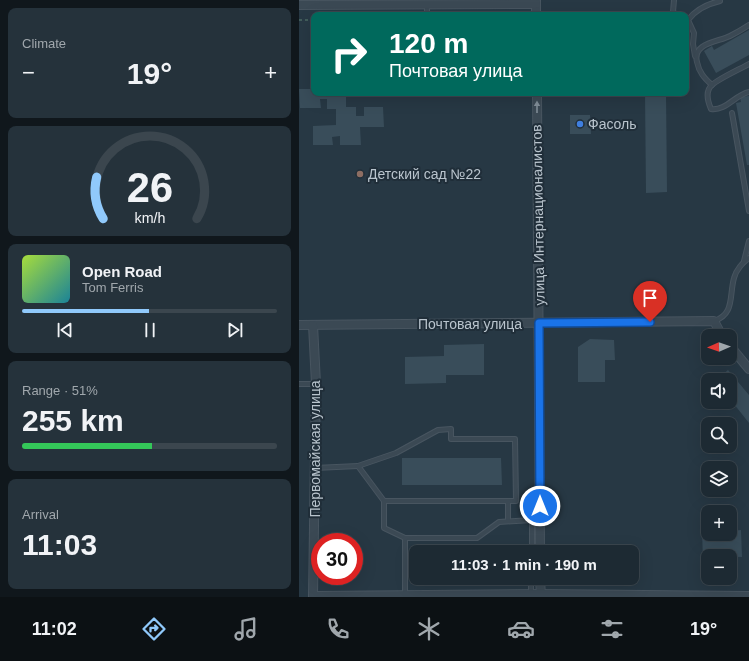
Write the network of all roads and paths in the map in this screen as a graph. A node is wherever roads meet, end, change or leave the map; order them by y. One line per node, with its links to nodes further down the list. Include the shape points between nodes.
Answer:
1 (674, 0): 8 (lane)
2 (719, 1): 9 (lane, via 704,6)
3 (536, 2): 5 (street)
4 (350, 3): 5 (street); 6 (street)
5 (427, 4): 7 (lane)
6 (299, 5)
7 (427, 12)
8 (673, 12)
9 (689, 17)
10 (299, 20): 11 (path)
11 (311, 20)
12 (689, 23): 14 (lane, via 694,34)
13 (749, 25): 14 (lane, via 730,36 710,42 698,50)
14 (695, 56): 16 (lane, via 704,79)
15 (749, 64): 16 (lane)
16 (712, 85): 17 (lane, via 708,94 711,109 725,107 739,95)
17 (749, 92)
18 (537, 96): 25 (street, улица Интернационалистов, one-way to 18)
19 (732, 113): 20 (lane)
20 (749, 211)
21 (749, 241): 23 (lane)
22 (749, 258): 23 (lane)
23 (744, 262): 24 (lane, via 734,276 729,309 721,318)
24 (714, 321): 25 (street, Почтовая улица); 28 (street)
25 (539, 323): 27 (street, Почтовая улица); 40 (street, улица Интернационалистов)
26 (299, 325): 27 (street, Почтовая улица)
27 (313, 325): 32 (street, Первомайская улица)
28 (718, 329)
29 (737, 354): 30 (street)
30 (749, 369)
31 (299, 384): 32 (lane)
32 (316, 384): 34 (street, Первомайская улица)
33 (358, 466): 34 (lane); 35 (lane); 36 (lane, via 396,452 438,430 451,429 451,439 515,439 516,501)
34 (315, 468): 44 (street, Первомайская улица)
35 (384, 501): 36 (lane); 38 (lane, via 384,528)
36 (508, 502): 37 (lane)
37 (508, 521): 38 (lane, via 499,522 477,538); 39 (lane, via 532,520)
38 (405, 538): 45 (lane)
39 (532, 545)
40 (540, 545)
41 (531, 585): 43 (lane)
42 (540, 585): 46 (street)
43 (531, 594): 45 (street); 46 (street)
44 (313, 596): 45 (street)
45 (402, 596)
46 (541, 596): 47 (street)
47 (749, 596)

